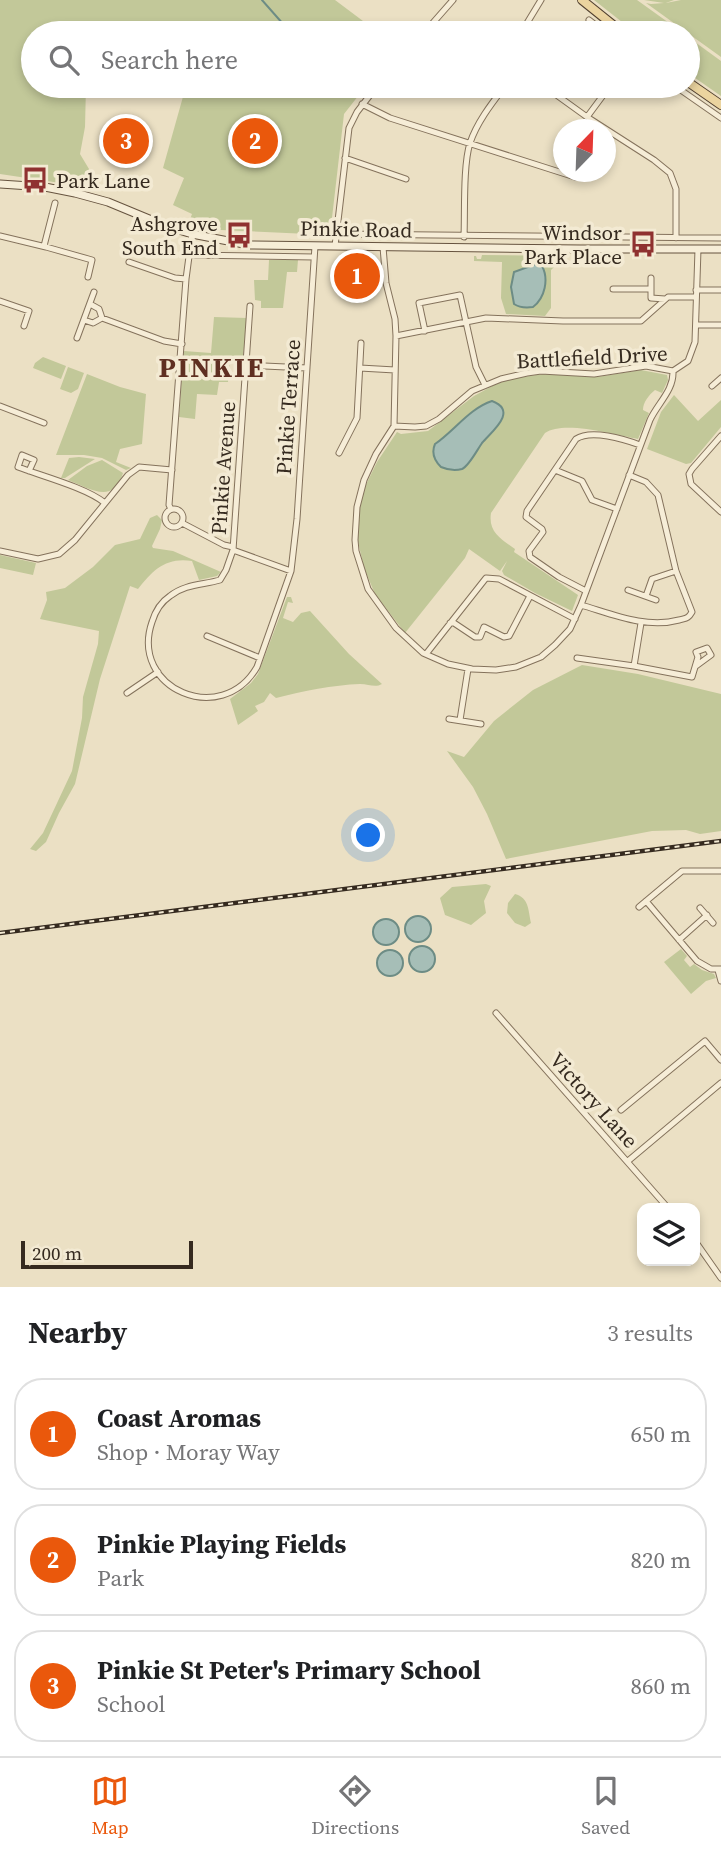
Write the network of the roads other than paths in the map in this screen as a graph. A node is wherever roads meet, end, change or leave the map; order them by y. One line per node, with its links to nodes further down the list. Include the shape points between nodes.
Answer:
1 (453, 0): 4 (street)
2 (541, 0): 5 (street)
3 (582, 0): 6 (main road)
4 (435, 21)
5 (528, 21)
6 (608, 21)
7 (700, 90): 14 (main road)
8 (367, 98): 13 (street)
9 (497, 98): 17 (street)
10 (561, 98): 15 (street)
11 (601, 98): 15 (street)
12 (692, 98): 16 (street)
13 (362, 104): 17 (street); 18 (street, via 349,128)
14 (721, 105)
15 (587, 117): 28 (street, via 670,173 677,190)
16 (721, 118)
17 (470, 144): 19 (street); 26 (street)
18 (345, 158): 20 (street); 24 (street)
19 (553, 170)
20 (406, 178)
21 (0, 184): 23 (main road, Pinkie Road, via 75,193)
22 (55, 203): 30 (street)
23 (192, 234): 31 (main road, Pinkie Road, via 249,245); 37 (street)
24 (336, 234): 26 (street, Pinkie Road); 32 (street)
25 (0, 236): 30 (street)
26 (464, 237): 27 (street, Pinkie Road)
27 (580, 237): 28 (street, Pinkie Road); 34 (street)
28 (676, 238): 29 (street, Pinkie Road)
29 (721, 238)
30 (44, 246): 40 (street, via 92,260)
31 (315, 246): 32 (main road, Pinkie Road); 38 (street, Pinkie Terrace)
32 (335, 246): 33 (main road, Pinkie Road)
33 (383, 247): 34 (main road, Pinkie Road); 62 (street)
34 (580, 249): 35 (main road, Pinkie Road)
35 (698, 249): 36 (main road, Pinkie Road); 45 (street, Battlefield Drive)
36 (721, 249)
37 (189, 255): 38 (street, Pinkie Road); 42 (street)
38 (314, 257): 67 (street, Pinkie Terrace)
39 (129, 262): 42 (street)
40 (88, 277)
41 (651, 278): 44 (street)
42 (186, 279): 65 (street)
43 (613, 289): 44 (street)
44 (651, 289): 49 (street)
45 (696, 289): 46 (street); 48 (street, Battlefield Drive)
46 (721, 290)
47 (94, 292): 52 (street)
48 (696, 297): 50 (street); 58 (street, Battlefield Drive)
49 (651, 298): 50 (street); 54 (street)
50 (665, 299): 54 (street)
51 (0, 300): 60 (street, via 29,311)
52 (90, 304): 55 (street, via 99,309); 56 (street)
53 (250, 306): 66 (street, Pinkie Avenue)
54 (652, 311): 57 (street, via 642,321 486,318)
55 (102, 318): 56 (street, via 93,323); 65 (street)
56 (84, 320): 63 (street)
57 (467, 322): 61 (street); 61 (street, via 460,295 419,303); 72 (street, via 476,367)
58 (696, 325): 59 (street); 70 (street, Battlefield Drive, via 691,357)
59 (721, 325)
60 (24, 326)
61 (425, 331): 62 (street)
62 (396, 336): 69 (street)
63 (77, 338)
64 (361, 343): 68 (street)
65 (182, 344): 80 (street)
66 (246, 365): 67 (street); 89 (street, Pinkie Avenue)
67 (307, 368): 92 (street, Pinkie Terrace)
68 (360, 368): 69 (street); 79 (street, via 357,418)
69 (395, 370): 76 (street)
70 (673, 371): 72 (street, Battlefield Drive, via 646,366 594,374 541,371); 78 (street, via 672,385 652,415)
71 (721, 378): 73 (street)
72 (485, 385): 76 (street, Battlefield Drive, via 426,426)
73 (712, 386)
74 (0, 406): 75 (street)
75 (44, 423)
76 (394, 426): 103 (street, via 364,480 357,507 356,551 368,589 396,628)
77 (721, 436): 87 (street, via 692,469 689,480)
78 (640, 445): 81 (street, via 585,434 576,439); 83 (street)
79 (339, 453)
80 (172, 470): 84 (street, via 139,467); 85 (street)
81 (555, 470): 86 (street, via 582,481 592,500); 93 (street, via 526,513 543,532 529,554)
82 (29, 471): 84 (street)
83 (629, 475): 86 (street); 91 (street, via 646,482 658,495)
84 (105, 503): 90 (street, via 75,540 53,556 33,559)
85 (171, 509): 88 (street, via 182,512); 88 (street, via 165,515 167,523 174,527)
86 (617, 509): 93 (street)
87 (721, 512)
88 (182, 523): 89 (street)
89 (233, 548): 92 (street); 109 (street, via 220,580 177,591 158,608 148,646)
90 (0, 551)
91 (676, 570): 96 (street, via 652,579); 101 (street, via 691,615 673,622)
92 (291, 571): 104 (street, Pinkie Terrace)
93 (586, 590): 98 (street)
94 (628, 590): 96 (street)
95 (530, 596): 99 (street); 100 (street, via 499,579 485,578); 100 (street, via 509,636 484,626 480,637 475,637)
96 (646, 596): 97 (street)
97 (656, 600)
98 (581, 605): 99 (street); 101 (street)
99 (575, 620): 108 (street, via 541,657 516,667)
100 (450, 623): 103 (street)
101 (641, 623): 106 (street)
102 (207, 636): 104 (street)
103 (426, 654): 108 (street)
104 (260, 658): 109 (street, Pinkie Terrace, via 244,684 216,698 184,693)
105 (577, 658): 106 (street)
106 (634, 666): 107 (street, via 689,678)
107 (695, 666)
108 (468, 669): 112 (street)
109 (158, 673): 110 (street)
110 (127, 693)
111 (449, 719): 112 (street)
112 (460, 720): 113 (street)
113 (481, 724)
114 (721, 871): 115 (street, via 682,872)
115 (646, 901): 116 (street); 120 (street)
116 (639, 907)
117 (700, 908): 118 (street)
118 (707, 915): 119 (street); 120 (street)
119 (713, 923)
120 (679, 940): 121 (street, via 701,964)
121 (720, 969): 122 (street)
122 (721, 981)
123 (496, 1013): 127 (street, Victory Lane)
124 (721, 1060): 126 (street, via 705,1041)
125 (721, 1083): 127 (street)
126 (621, 1110)
127 (628, 1161): 128 (street, Victory Lane)
128 (664, 1203)
129 (700, 1248): 130 (street)
130 (721, 1278)

